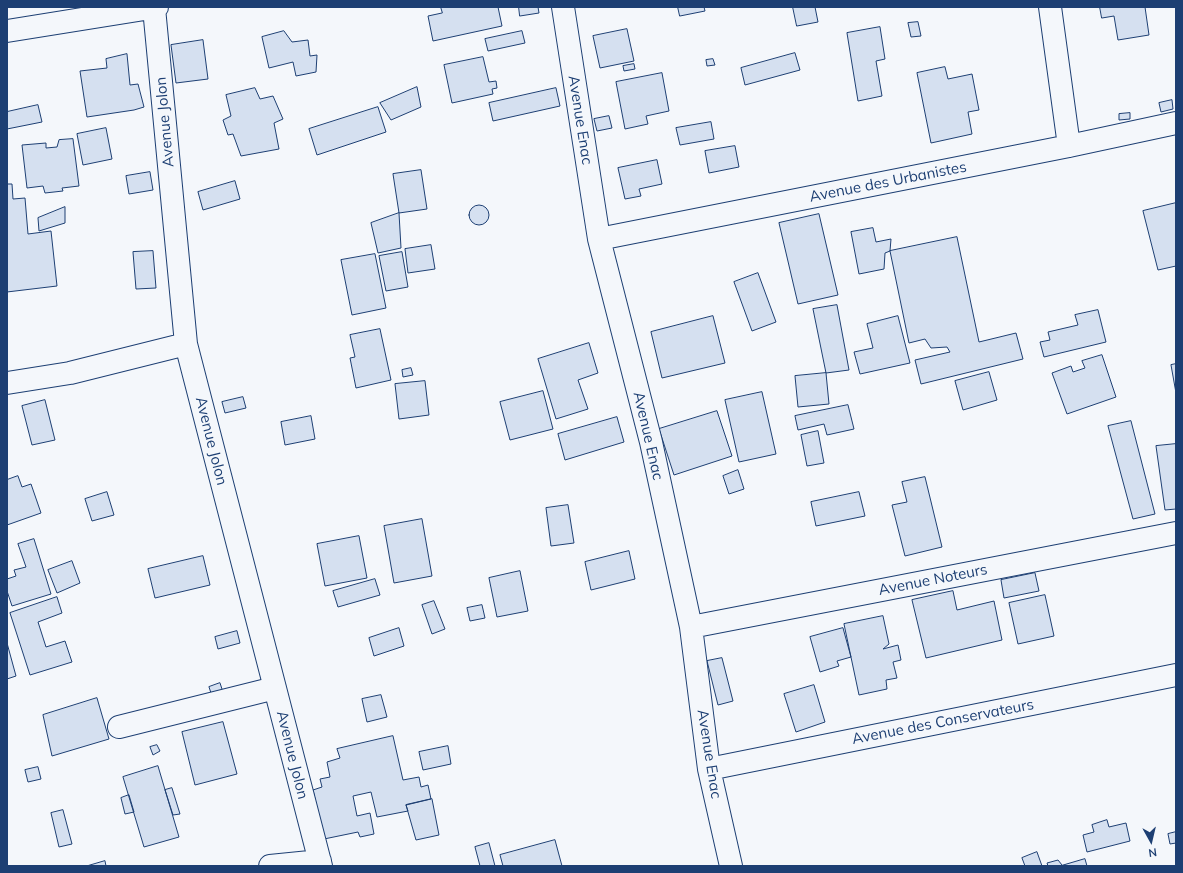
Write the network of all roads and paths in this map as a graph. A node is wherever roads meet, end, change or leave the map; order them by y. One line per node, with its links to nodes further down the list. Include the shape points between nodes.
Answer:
1 (156, 7): 4 (street); 8 (street, Avenue Jolon)
2 (563, 7): 7 (street, Avenue Enac)
3 (1050, 7): 6 (street)
4 (7, 31)
5 (1176, 123): 6 (street, Avenue des Urbanistes)
6 (1069, 146): 7 (street, Avenue des Urbanistes)
7 (599, 239): 11 (street, Avenue Enac, via 651,442)
8 (186, 344): 9 (street, via 70,373); 13 (street, Avenue Jolon)
9 (7, 383)
10 (1176, 533): 11 (street, Avenue Noteurs)
11 (690, 627): 15 (street, Avenue Enac)
12 (1176, 675): 15 (street, Avenue des Conservateurs)
13 (275, 688): 14 (street); 16 (street, Avenue Jolon)
14 (119, 728)
15 (709, 768): 18 (street, Avenue Enac)
16 (320, 863): 17 (street)
17 (270, 866)
18 (731, 866)

